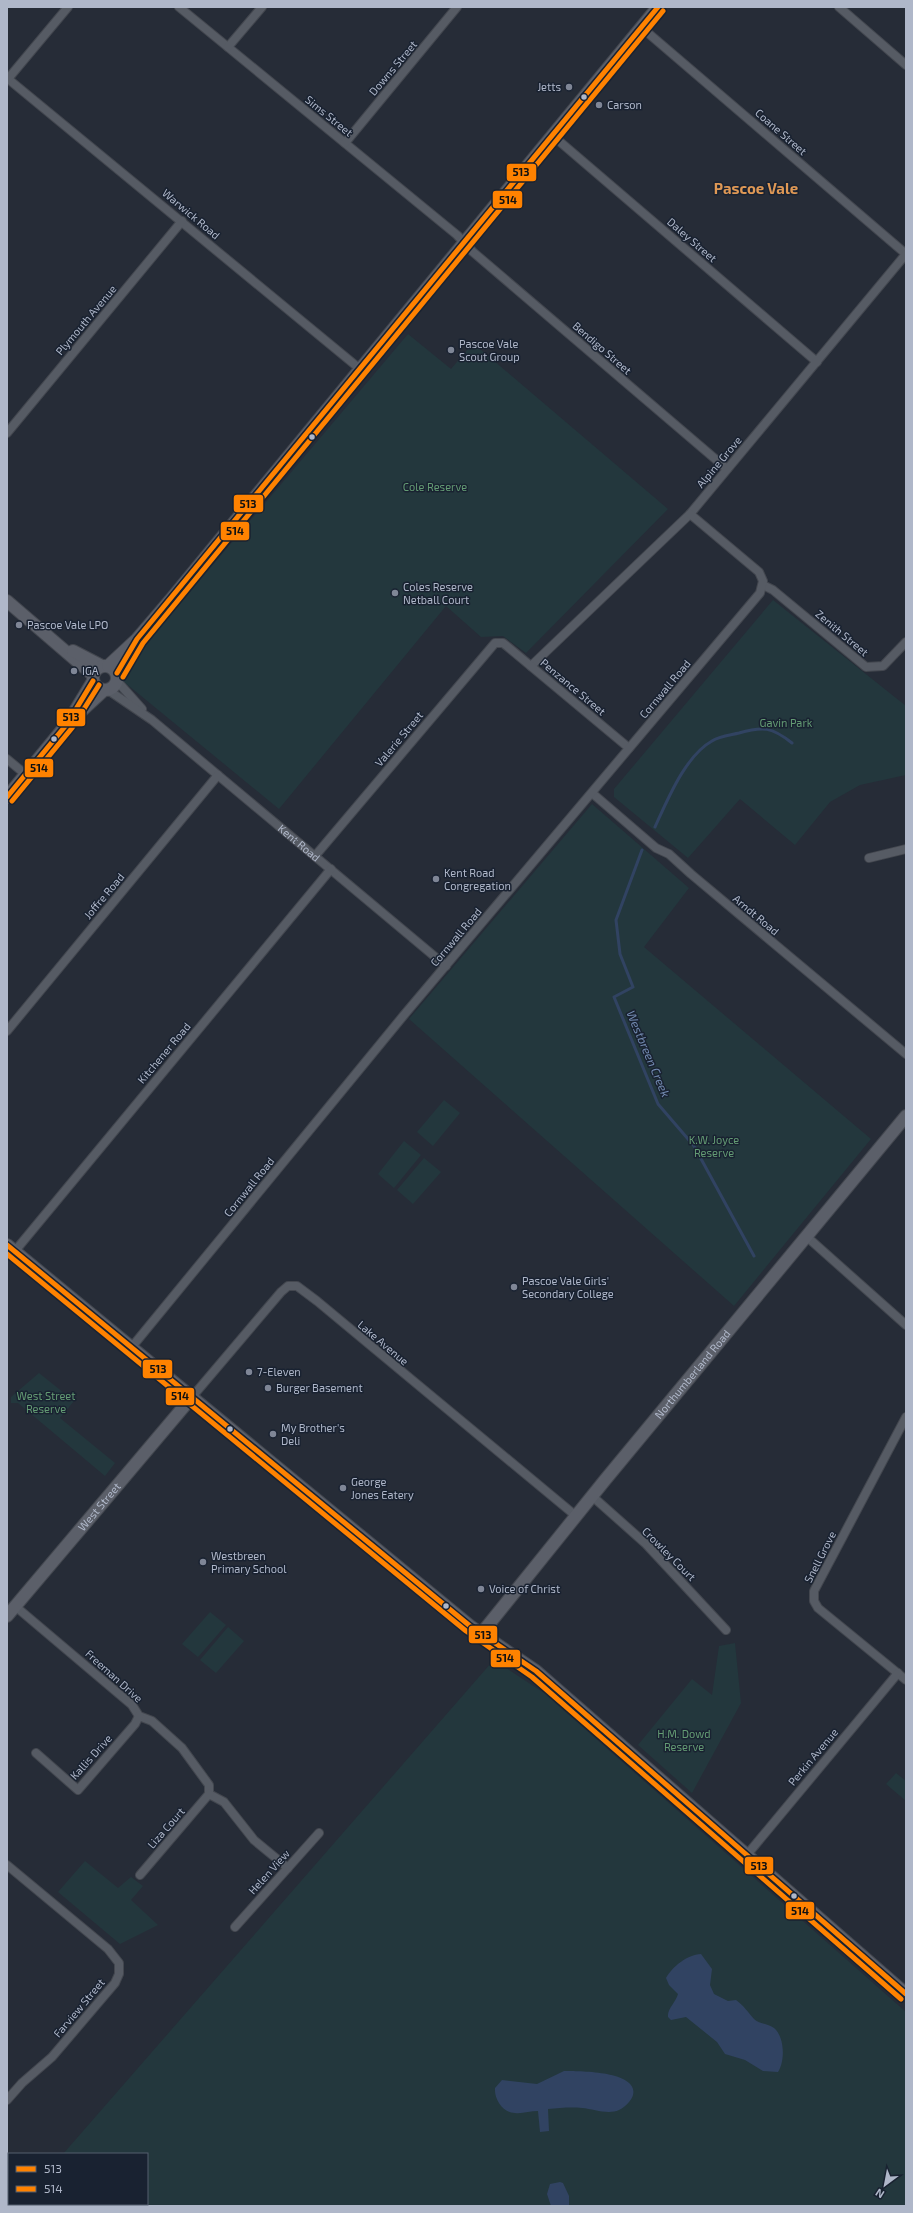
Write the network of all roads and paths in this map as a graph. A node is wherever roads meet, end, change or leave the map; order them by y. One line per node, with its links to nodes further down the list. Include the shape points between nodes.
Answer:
1 (68, 7): 10 (street)
2 (179, 7): 8 (street, Sims Street)
3 (262, 7): 8 (street)
4 (457, 7): 12 (street, Downs Street)
5 (658, 7): 7 (main road)
6 (839, 7): 9 (street)
7 (642, 27): 11 (main road); 15 (street, Coane Street)
8 (228, 48): 12 (street, Sims Street)
9 (906, 65)
10 (7, 79): 13 (street, Warwick Road)
11 (552, 135): 14 (main road); 16 (street, Daley Street)
12 (345, 143): 14 (street, Sims Street)
13 (182, 222): 17 (street, Warwick Road); 18 (street, Plymouth Avenue)
14 (464, 243): 17 (main road); 19 (street, Bendigo Street)
15 (906, 254): 16 (street, Alpine Grove)
16 (817, 362): 19 (street, Alpine Grove)
17 (360, 369): 28 (main road, via 136,639)
18 (7, 433)
19 (727, 470): 20 (street, Alpine Grove)
20 (690, 514): 21 (street, via 753,566 762,577); 26 (street, Alpine Grove)
21 (763, 585): 24 (street, Zenith Street, via 773,590 866,667 883,666); 31 (street, Cornwall Road, via 756,597)
22 (7, 601): 23 (main road, Kent Road)
23 (54, 641): 27 (main road, Kent Road); 28 (main road, Kent Road)
24 (906, 642)
25 (503, 643): 26 (street, Penzance Street); 38 (street, Valerie Street, via 495,643 488,650)
26 (531, 666): 31 (street, Penzance Street)
27 (93, 678): 28 (main road, Kent Road, via 97,687); 28 (main road, via 96,669); 30 (main road)
28 (109, 678): 29 (street, Kent Road); 29 (street, Kent Road); 30 (main road)
29 (152, 720): 34 (street, Kent Road)
30 (67, 724): 33 (main road)
31 (629, 748): 35 (street, Cornwall Road)
32 (7, 759): 33 (street)
33 (25, 774): 36 (main road)
34 (218, 776): 38 (street, Kent Road); 42 (street, Joffre Road)
35 (592, 792): 41 (street, Cornwall Road); 43 (street, Arndt Road)
36 (7, 797)
37 (906, 849): 39 (street)
38 (315, 856): 40 (street, Kent Road)
39 (869, 858)
40 (331, 869): 41 (street, Kent Road); 46 (street, Kitchener Road)
41 (446, 966): 48 (street, Cornwall Road)
42 (7, 1031)
43 (906, 1054)
44 (906, 1116): 45 (main road, Northumberland Road)
45 (806, 1236): 47 (street); 51 (main road, Northumberland Road)
46 (11, 1248): 48 (main road)
47 (906, 1325)
48 (131, 1348): 49 (main road)
49 (192, 1398): 52 (street, Lake Avenue, via 281,1292 288,1286 297,1286); 53 (main road, West Street); 56 (main road)
50 (905, 1422): 57 (street, Snell Grove, via 814,1591 813,1599 818,1608)
51 (592, 1496): 52 (main road, Northumberland Road); 55 (street, Crowley Court, via 646,1544)
52 (576, 1516): 56 (main road, Northumberland Road)
53 (15, 1606): 54 (main road, West Street); 59 (street, Freeman Drive, via 132,1705)
54 (7, 1616)
55 (726, 1630)
56 (481, 1634): 63 (main road, via 536,1671)
57 (898, 1673): 58 (street, Snell Grove); 63 (street, Perkin Avenue)
58 (906, 1680)
59 (139, 1716): 60 (street, Kallis Drive, via 135,1724 78,1790); 61 (street, Freeman Drive, via 152,1721 177,1743 209,1785)
60 (36, 1753)
61 (209, 1794): 65 (street, via 224,1802 254,1840); 66 (street, Liza Court)
62 (319, 1833): 65 (street, Helen View)
63 (746, 1856): 68 (main road)
64 (7, 1865): 69 (street, Farview Street, via 108,1949 116,1957 119,1968 115,1982 75,2030 52,2057)
65 (288, 1868): 67 (street, Helen View)
66 (140, 1875)
67 (235, 1926)
68 (906, 1994)
69 (7, 2100)

